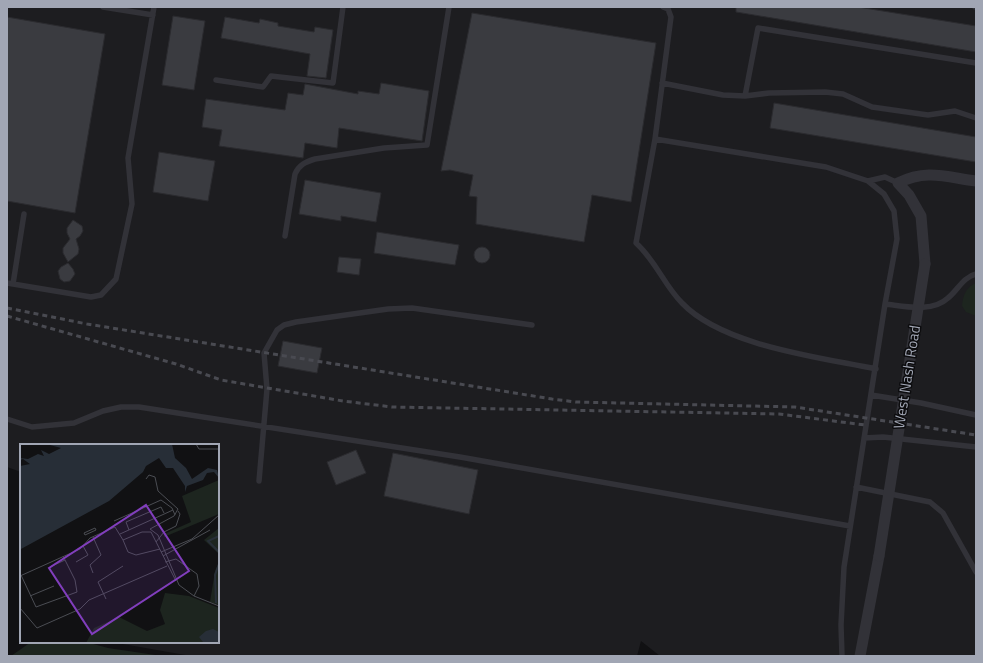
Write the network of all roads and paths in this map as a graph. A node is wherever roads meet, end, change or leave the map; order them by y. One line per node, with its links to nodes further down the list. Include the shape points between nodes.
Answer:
1 (104, 7): 6 (lane)
2 (154, 7): 6 (lane)
3 (343, 7): 8 (lane, via 334,83 271,76 263,86)
4 (449, 7): 17 (lane, via 427,145 384,148 304,163 295,174)
5 (663, 7): 9 (lane, via 668,9 671,16)
6 (153, 15): 19 (lane, via 128,158 132,204 116,279 101,295 91,297)
7 (976, 63): 10 (lane, via 758,28)
8 (216, 80)
9 (662, 83): 10 (lane, via 723,95); 12 (lane)
10 (745, 96): 11 (lane, via 825,92 843,94 872,107 928,115 956,111)
11 (976, 118)
12 (655, 139): 13 (lane, via 826,166); 22 (lane, via 636,243 648,254 681,303 709,324 731,334 785,350)
13 (868, 181): 15 (lane, via 885,177); 20 (lane, via 884,194 894,211 897,239)
14 (976, 181): 15 (street, via 925,174)
15 (898, 183): 34 (street, West Nash Road, bridge, via 909,195 921,216 924,264 879,556)
16 (24, 214): 19 (lane)
17 (285, 236)
18 (976, 274): 20 (lane, via 965,280 948,299 937,305 926,307)
19 (10, 283)
20 (885, 304): 22 (lane)
21 (532, 325): 26 (lane, via 412,308 388,309 284,325 272,337 264,353 267,389)
22 (876, 369): 23 (lane)
23 (871, 395): 24 (lane); 27 (lane)
24 (976, 415)
25 (7, 419): 26 (lane, via 32,427 74,423 103,411 138,407)
26 (264, 428): 29 (lane); 31 (lane, via 460,457)
27 (864, 438): 28 (lane, via 883,437); 30 (lane)
28 (976, 447)
29 (258, 481)
30 (856, 488): 31 (lane); 32 (lane, via 930,502 944,513)
31 (850, 526): 33 (lane, via 844,567)
32 (976, 572)
33 (842, 656)
34 (860, 656)

